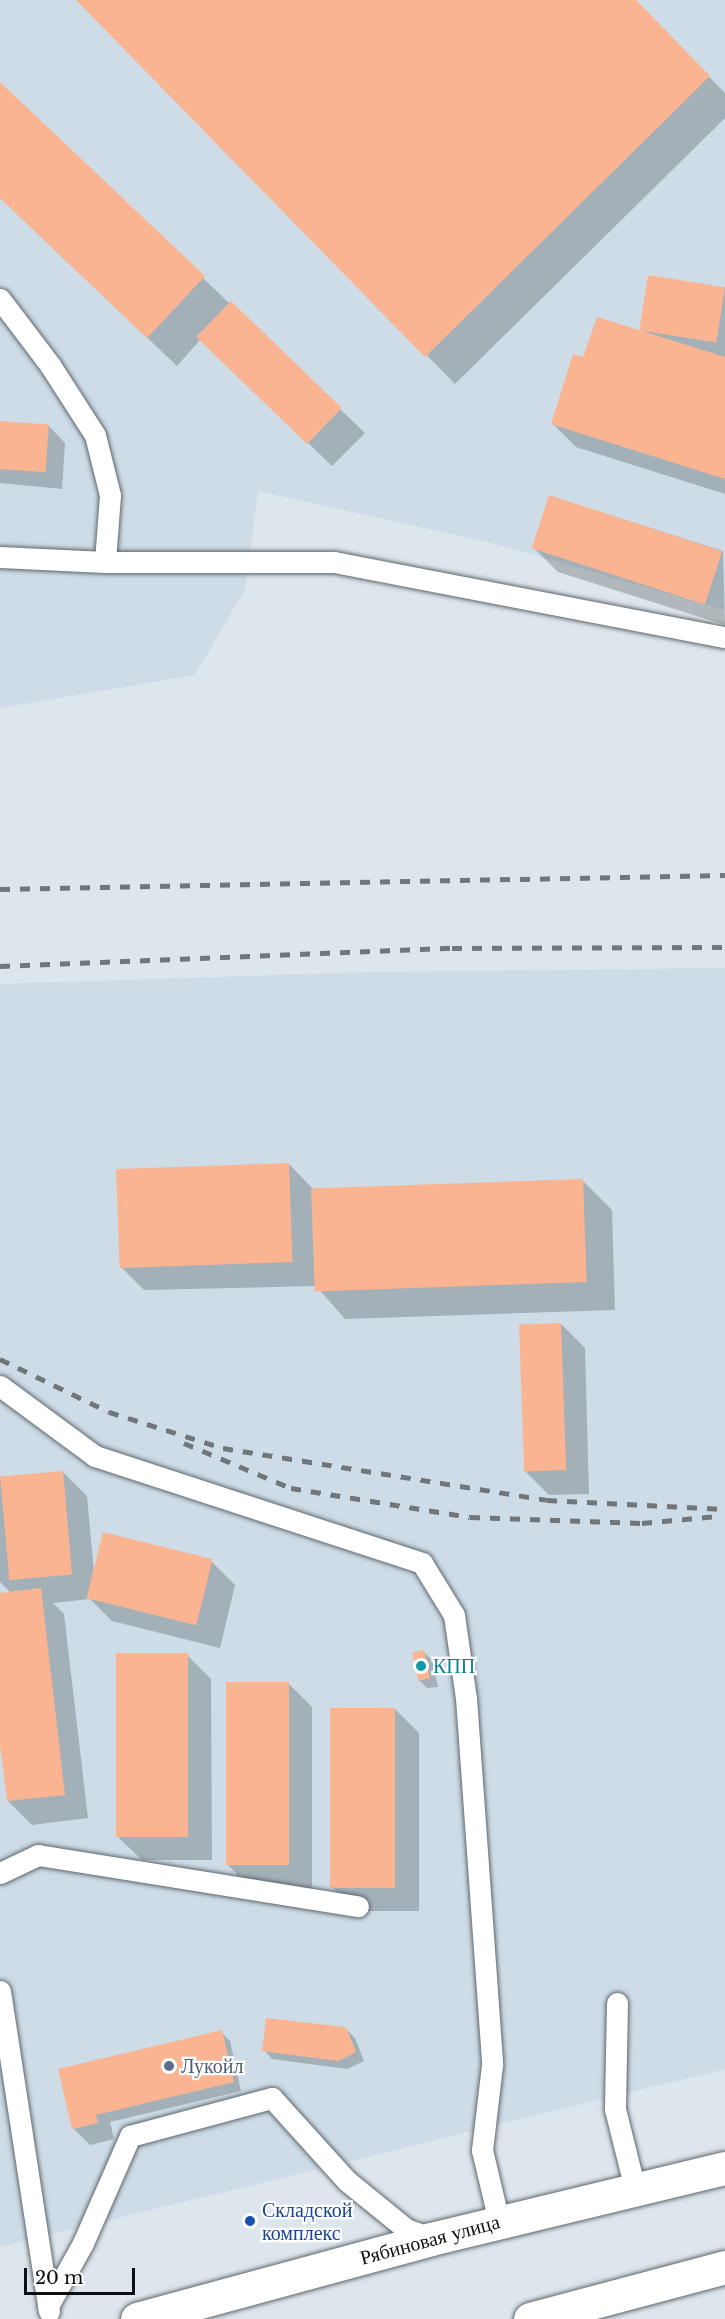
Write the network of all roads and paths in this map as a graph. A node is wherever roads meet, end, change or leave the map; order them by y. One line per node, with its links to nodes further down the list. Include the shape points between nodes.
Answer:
1 (0, 299): 3 (lane, via 50,365 95,435 110,495)
2 (0, 556): 3 (lane)
3 (105, 562): 4 (lane, via 334,562)
4 (725, 637)
5 (0, 1386): 12 (lane, via 95,1456 422,1563 454,1614 466,1698 492,2066 482,2150)
6 (0, 1874): 7 (lane, via 38,1855)
7 (358, 1906)
8 (0, 1991): 15 (lane)
9 (617, 2002): 11 (lane, via 615,2109)
10 (725, 2168): 11 (main road, Рябиновая улица)
11 (635, 2189): 12 (main road, Рябиновая улица)
12 (499, 2222): 13 (main road, Рябиновая улица)
13 (431, 2238): 15 (lane, via 406,2229 347,2181 272,2098 130,2136); 16 (main road, Рябиновая улица)
14 (725, 2267): 17 (main road)
15 (49, 2313)
16 (137, 2319)
17 (530, 2319)

